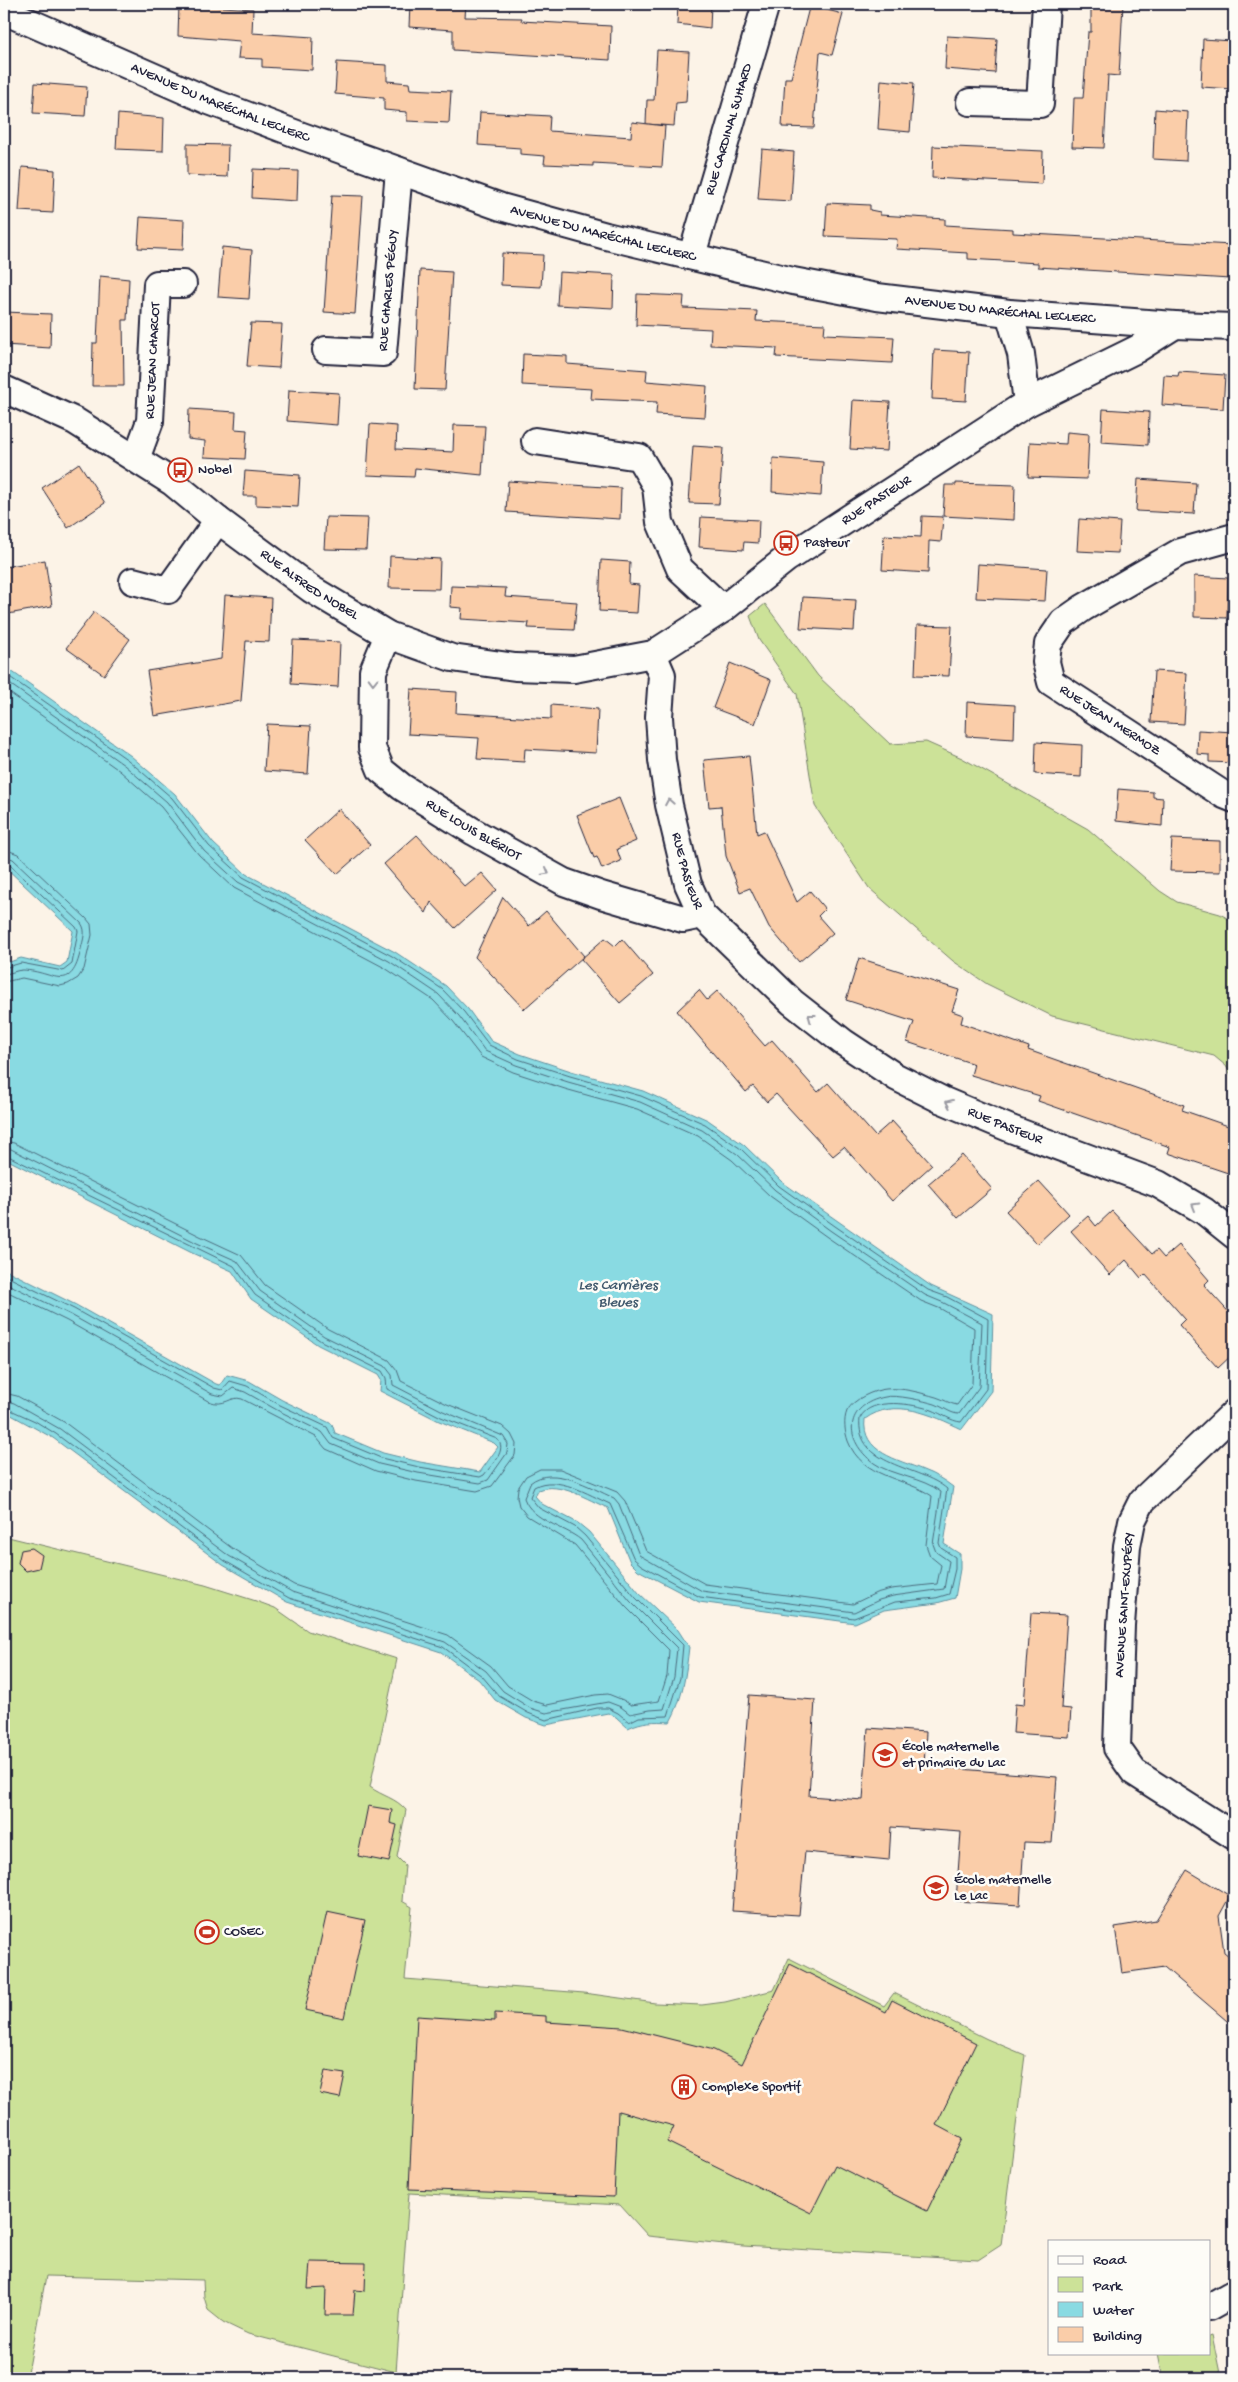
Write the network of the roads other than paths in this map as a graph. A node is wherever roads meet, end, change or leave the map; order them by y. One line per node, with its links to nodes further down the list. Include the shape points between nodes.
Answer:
1 (766, 4): 6 (street, RUE CARDINAL SUHARD)
2 (1046, 4): 4 (street, via 1040,104)
3 (4, 11): 5 (street, AVENUE DU MARÉCHAL LECLERC, via 209,100)
4 (970, 102)
5 (398, 171): 6 (street, AVENUE DU MARÉCHAL LECLERC, via 501,208); 11 (street, RUE CHARLES PÉGUY, via 383,353)
6 (692, 255): 8 (street, AVENUE DU MARÉCHAL LECLERC, via 877,297)
7 (183, 284): 15 (street, RUE JEAN CHARCOT, via 157,284 150,421)
8 (1009, 313): 9 (street, AVENUE DU MARÉCHAL LECLERC); 13 (street, via 1021,354)
9 (1175, 325): 10 (street, AVENUE DU MARÉCHAL LECLERC); 13 (street, RUE PASTEUR, via 1137,349)
10 (1234, 327)
11 (326, 350)
12 (4, 389): 15 (street, RUE ALFRED NOBEL, via 75,421)
13 (1027, 403): 19 (street, RUE PASTEUR, via 786,559)
14 (535, 441): 19 (street, via 639,457 656,486 660,522 680,569)
15 (136, 459): 16 (street, RUE ALFRED NOBEL, via 172,482)
16 (218, 520): 18 (street, via 168,590); 20 (street, RUE ALFRED NOBEL, via 311,589)
17 (1234, 537): 22 (street, RUE JEAN MERMOZ, via 1180,552 1083,608 1063,622 1048,644 1046,662 1052,682)
18 (133, 581)
19 (723, 609): 21 (street, RUE PASTEUR)
20 (388, 635): 21 (street, RUE ALFRED NOBEL, via 452,658 515,667 574,669); 23 (street, RUE LOUIS BLÉRIOT, one-way to 23, via 373,671 372,748 381,770 474,832 564,882 683,919)
21 (653, 654): 23 (street, RUE PASTEUR, one-way to 21, via 688,884 669,805 659,717 662,675)
22 (1234, 799)
23 (702, 915): 24 (street, RUE PASTEUR, one-way to 23, via 1204,1211 1158,1184 1011,1129 896,1077 843,1042 792,1002)
24 (1234, 1234)
25 (1234, 1414): 26 (street, AVENUE SAINT-EXUPÉRY, via 1142,1501 1132,1522 1124,1586 1117,1748 1134,1772)
26 (1234, 1836)
27 (1234, 2293): 28 (street)
28 (1210, 2307)

